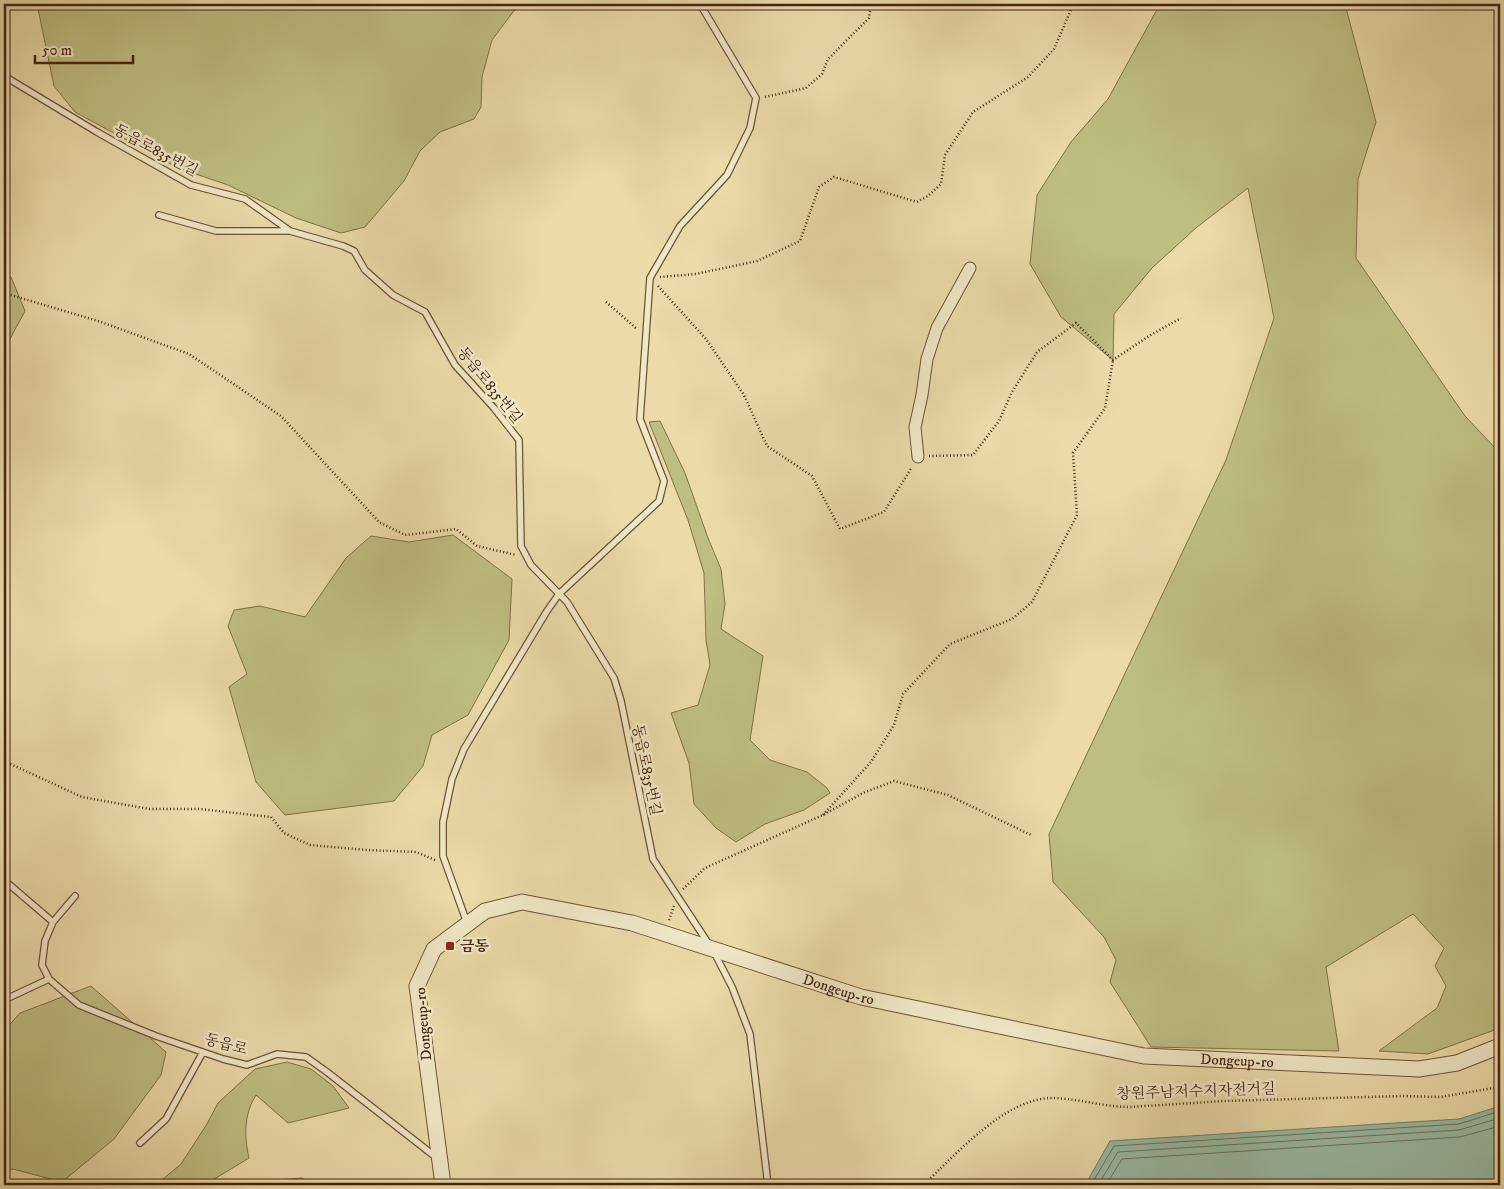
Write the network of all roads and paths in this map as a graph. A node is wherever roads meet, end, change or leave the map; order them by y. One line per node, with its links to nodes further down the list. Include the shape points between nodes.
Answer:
1 (700, 4): 7 (lane)
2 (871, 4): 7 (path, via 869,18 828,59 822,74 806,88)
3 (1076, 4): 11 (path, via 1054,48 1028,77 973,112 945,155 941,184 928,196 917,202 834,177 819,187 800,241 757,261 696,274)
4 (1500, 5): 5 (path)
5 (1483, 8)
6 (4, 76): 9 (lane, 동읍로835번길, via 191,185 245,199)
7 (756, 98): 11 (lane, via 750,128 726,175 680,226)
8 (159, 215): 9 (lane, via 216,231)
9 (290, 231): 18 (lane, 동읍로835번길, via 354,251 365,270 393,295 426,312 455,365 518,440 521,546)
10 (970, 268): 17 (street, via 937,328 927,359 915,427)
11 (650, 278): 15 (lane); 17 (path, via 706,340 744,394 767,446 812,476 840,529 884,512)
12 (4, 294): 18 (path, via 98,321 189,354 281,416 378,522 405,535 456,529 477,546)
13 (606, 302): 15 (path)
14 (1180, 318): 16 (path)
15 (646, 337): 19 (lane, via 640,419 664,481 659,501)
16 (1113, 360): 17 (path, via 1076,323 1037,352 998,421 973,455); 21 (path, via 1105,408 1073,453 1077,516 1032,602 1012,619 950,644 903,694 894,725 871,762)
17 (918, 457)
18 (527, 557): 19 (lane, 동읍로835번길)
19 (560, 594): 23 (lane, via 464,749 452,779 443,822 442,856); 25 (lane, 동읍로835번길, via 614,678 653,859)
20 (4, 761): 23 (path, via 82,797 149,809 200,809 271,817 284,833 310,845 416,852)
21 (823, 815): 22 (path, via 863,793 894,781 948,795); 25 (path, via 705,868)
22 (1031, 835)
23 (446, 865): 28 (lane)
24 (4, 880): 27 (lane)
25 (677, 895): 29 (path); 30 (lane, 동읍로835번길)
26 (75, 896): 27 (lane)
27 (53, 922): 31 (lane, via 45,941 42,965)
28 (467, 925): 29 (street, Dongeup-ro, via 485,911 522,902 632,923); 37 (street, Dongeup-ro, via 434,949 417,986)
29 (665, 934): 30 (street, Dongeup-ro)
30 (713, 950): 33 (street, Dongeup-ro, via 861,997 1144,1056 1419,1069 1457,1063); 39 (lane, 동읍로835번길, via 750,1034)
31 (49, 979): 32 (lane); 34 (lane, 동읍로, via 79,1005)
32 (4, 1000)
33 (1500, 1046)
34 (203, 1052): 36 (lane, via 166,1119); 37 (lane, 동읍로, via 248,1065 277,1054 306,1057)
35 (1500, 1086): 40 (path, 창원주남저수지자전거길, via 1440,1097 1234,1100 1130,1106 1065,1099 1036,1100 992,1122)
36 (140, 1143)
37 (439, 1159): 38 (street, Dongeup-ro)
38 (443, 1185)
39 (768, 1185)
40 (923, 1185)

